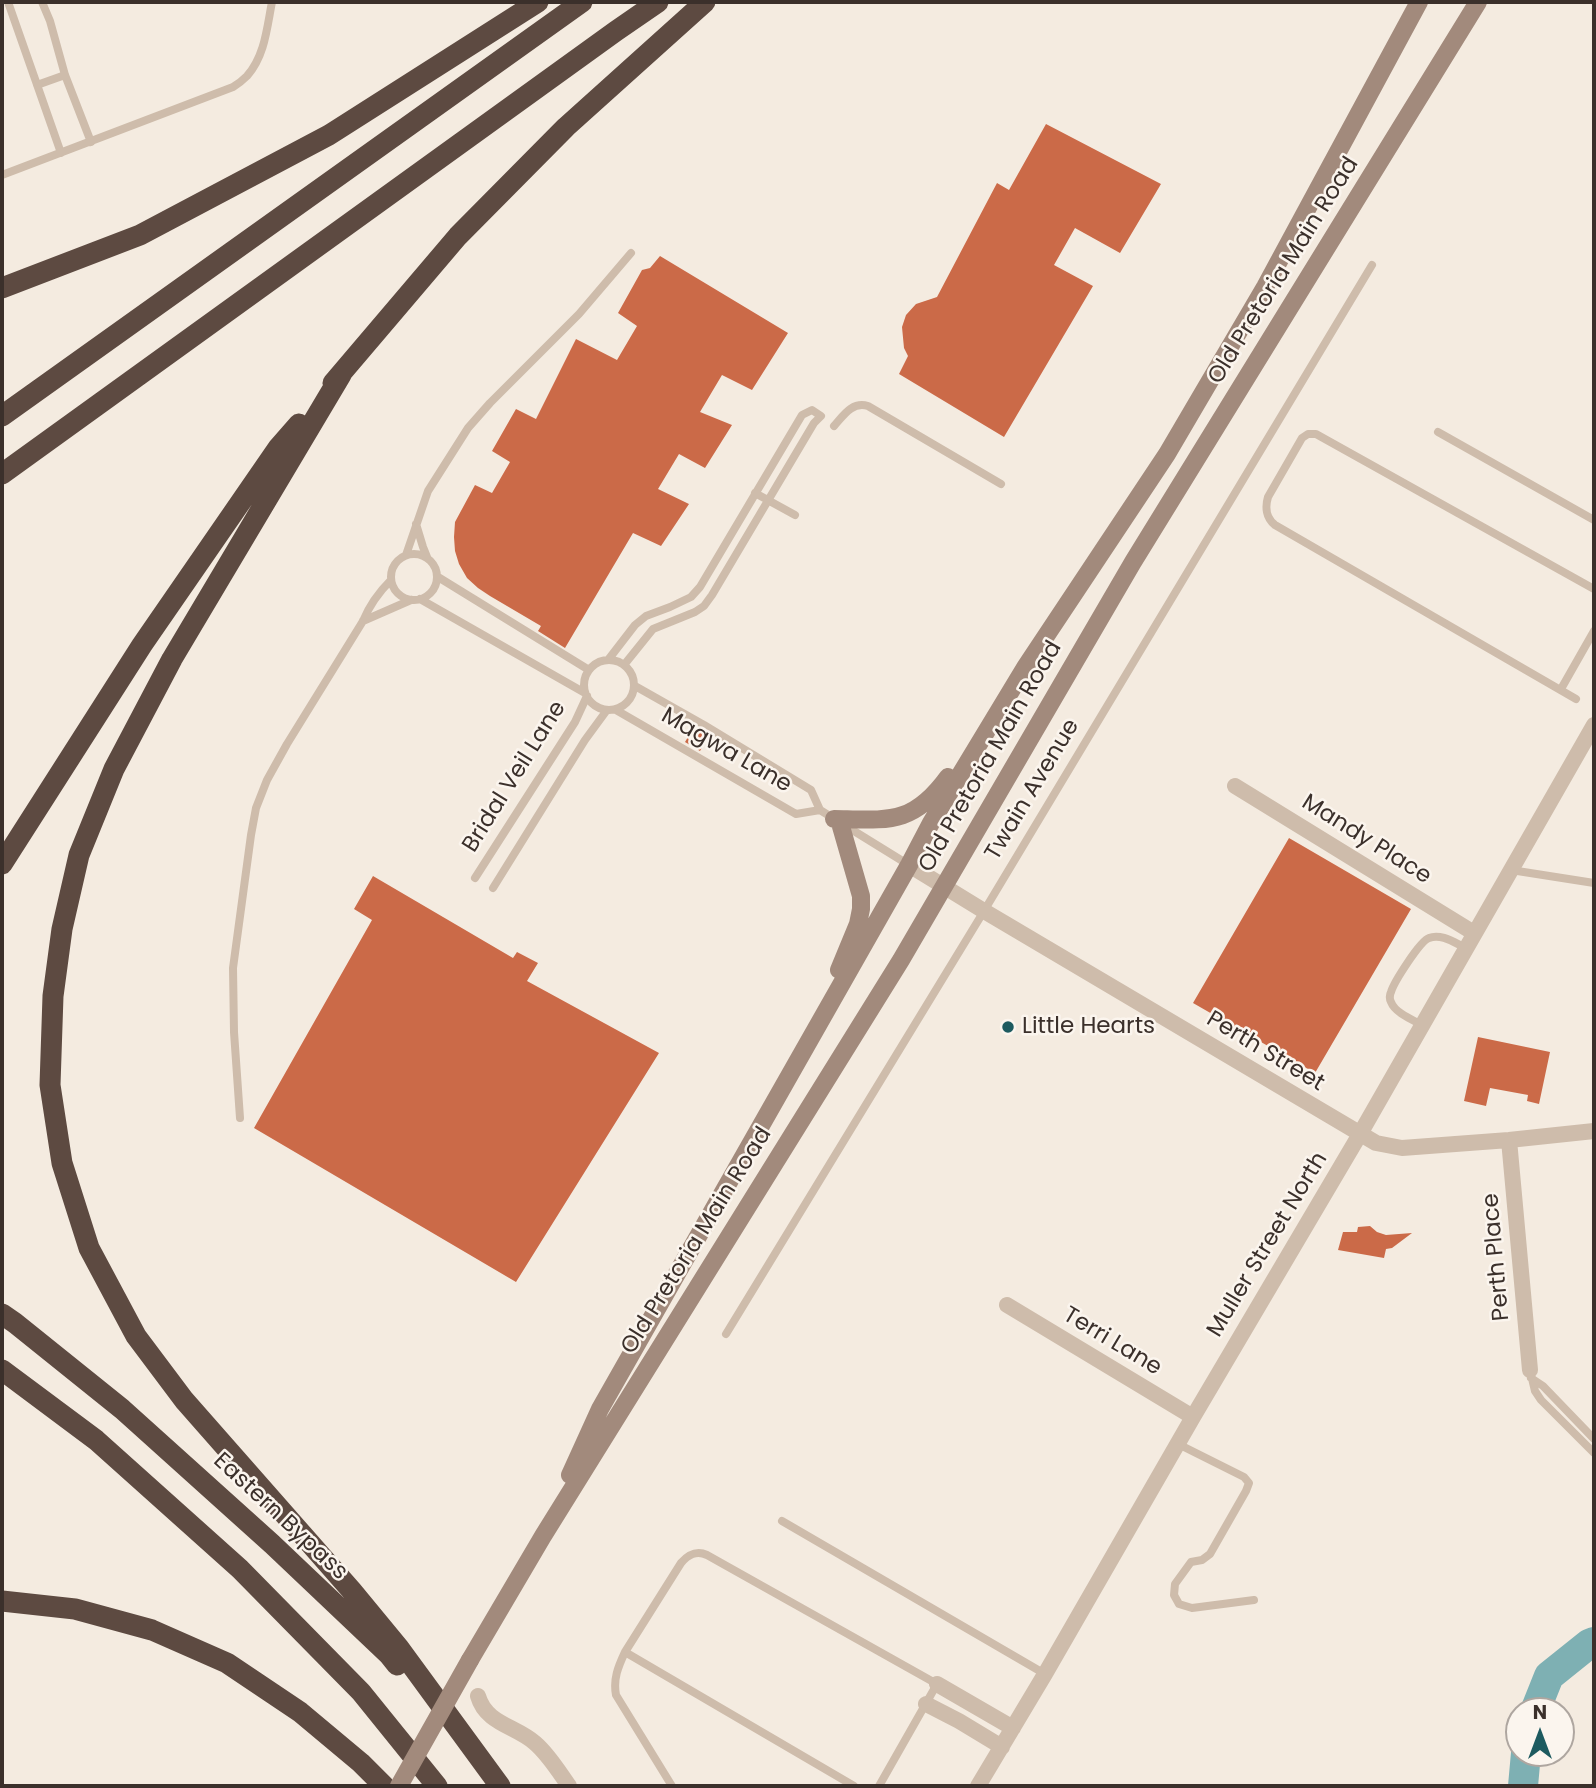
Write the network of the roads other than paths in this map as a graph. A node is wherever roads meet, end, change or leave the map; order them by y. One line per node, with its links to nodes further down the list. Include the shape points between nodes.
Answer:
1 (8, 2): 11 (lane)
2 (42, 2): 10 (lane)
3 (272, 2): 12 (lane, via 257,59 233,87)
4 (538, 2): 17 (highway, via 329,135 140,235)
5 (582, 2): 19 (highway)
6 (658, 2): 22 (highway)
7 (705, 2): 18 (highway, via 566,127 458,236)
8 (1419, 2): 46 (main road, Old Pretoria Main Road, via 1265,287 1167,454)
9 (1478, 2): 60 (main road, Old Pretoria Main Road, via 1133,562)
10 (65, 75): 11 (lane); 12 (lane)
11 (37, 85): 13 (lane)
12 (91, 142): 13 (lane)
13 (61, 153): 14 (lane)
14 (2, 175)
15 (631, 253): 28 (lane, via 579,314 468,428 428,491)
16 (1372, 265): 62 (lane, Twain Avenue)
17 (2, 288)
18 (341, 374): 55 (highway, via 278,449 142,645); 94 (highway, via 172,659 114,769 79,855 62,929 53,996 50,1084 62,1163 89,1248 136,1336 184,1400 399,1648)
19 (2, 416)
20 (834, 426): 23 (lane, via 851,408 868,406)
21 (1438, 432): 27 (lane)
22 (2, 474)
23 (1001, 484)
24 (755, 493): 25 (lane); 25 (lane, via 802,415 816,412 821,416); 35 (lane, via 700,587 691,597)
25 (768, 500): 26 (lane); 37 (lane, via 704,606)
26 (795, 515)
27 (1594, 520)
28 (416, 524): 29 (lane); 30 (lane)
29 (406, 555): 30 (lane); 32 (lane, via 394,565)
30 (428, 558): 31 (lane)
31 (438, 577): 34 (lane, via 432,591); 43 (lane)
32 (391, 580): 34 (lane, via 398,593); 36 (lane)
33 (1594, 589): 45 (lane, via 1316,434 1302,438 1266,503 1269,520 1275,525)
34 (416, 599): 36 (lane); 47 (lane, Magwa Lane)
35 (662, 609): 37 (lane); 41 (lane, via 635,625)
36 (363, 621): 67 (lane, via 287,744 256,808 233,968)
37 (669, 622): 42 (lane, via 653,629)
38 (1594, 631): 39 (lane)
39 (1584, 649): 40 (lane); 45 (lane)
40 (1594, 654)
41 (608, 660): 42 (lane); 43 (lane)
42 (624, 665): 44 (lane)
43 (589, 670): 47 (lane)
44 (635, 686): 49 (lane, via 629,701); 54 (lane, Magwa Lane, via 811,790)
45 (1561, 689): 48 (lane)
46 (1011, 692): 54 (main road, via 923,805 897,817); 56 (main road, Old Pretoria Main Road)
47 (586, 694): 49 (lane, Magwa Lane, via 599,708); 51 (lane, Bridal Veil Lane, via 575,722)
48 (1576, 699)
49 (611, 710): 53 (lane, Bridal Veil Lane, via 585,740); 54 (lane, Magwa Lane, via 796,814)
50 (1594, 725): 57 (street, Muller Street North)
51 (537, 782): 53 (lane); 58 (lane, Bridal Veil Lane)
52 (1235, 786): 63 (street, Mandy Place)
53 (552, 793): 61 (lane, Bridal Veil Lane)
54 (831, 818): 56 (lane, Magwa Lane); 66 (main road, via 861,896 861,909)
55 (2, 864)
56 (909, 865): 60 (street, Perth Street); 66 (main road, Old Pretoria Main Road)
57 (1511, 870): 59 (lane); 63 (street, Muller Street North)
58 (475, 878)
59 (1594, 883)
60 (943, 886): 62 (street, Perth Street); 81 (main road, Old Pretoria Main Road)
61 (493, 888)
62 (984, 911): 69 (street, Perth Street); 73 (lane, Twain Avenue)
63 (1474, 933): 64 (street, Muller Street North)
64 (1466, 948): 65 (street, Muller Street North); 65 (lane, via 1428,938 1390,992 1391,1004)
65 (1422, 1025): 69 (street, Muller Street North)
66 (806, 1047): 81 (main road, Old Pretoria Main Road, via 600,1409)
67 (240, 1118)
68 (1594, 1131): 70 (street, Perth Street)
69 (1360, 1134): 70 (street, Perth Street, via 1402,1148); 76 (street, Muller Street North)
70 (1509, 1140): 75 (street, Perth Place)
71 (1007, 1306): 76 (street, Terri Lane)
72 (6, 1317): 94 (highway, Eastern Bypass, via 122,1409 272,1544 388,1656)
73 (726, 1334)
74 (2, 1370): 93 (highway, via 96,1440 240,1569 361,1692)
75 (1531, 1374): 77 (lane); 79 (lane, via 1541,1400)
76 (1193, 1417): 78 (street, Muller Street North)
77 (1594, 1439)
78 (1178, 1444): 82 (lane, via 1249,1483 1210,1554 1191,1562 1175,1584 1174,1595 1179,1604 1192,1608); 85 (street, Muller Street North)
79 (1594, 1452)
80 (782, 1521): 85 (lane)
81 (544, 1536): 92 (main road, Old Pretoria Main Road, bridge)
82 (1254, 1600)
83 (2, 1601): 91 (highway, via 75,1609 152,1630 227,1663 300,1712)
84 (625, 1652): 86 (lane, via 681,1563 699,1553); 96 (lane, via 618,1666 615,1695); 97 (lane)
85 (1045, 1674): 89 (street, Muller Street North)
86 (937, 1684): 88 (lane); 89 (street)
87 (478, 1696): 95 (street, via 487,1714 537,1745)
88 (926, 1704): 90 (street); 98 (lane)
89 (1013, 1728): 90 (street, Muller Street North)
90 (1002, 1747): 99 (street, Muller Street North)
91 (384, 1786)
92 (399, 1786)
93 (438, 1786)
94 (498, 1786)
95 (569, 1786)
96 (672, 1786)
97 (854, 1786)
98 (879, 1786)
99 (978, 1786)

